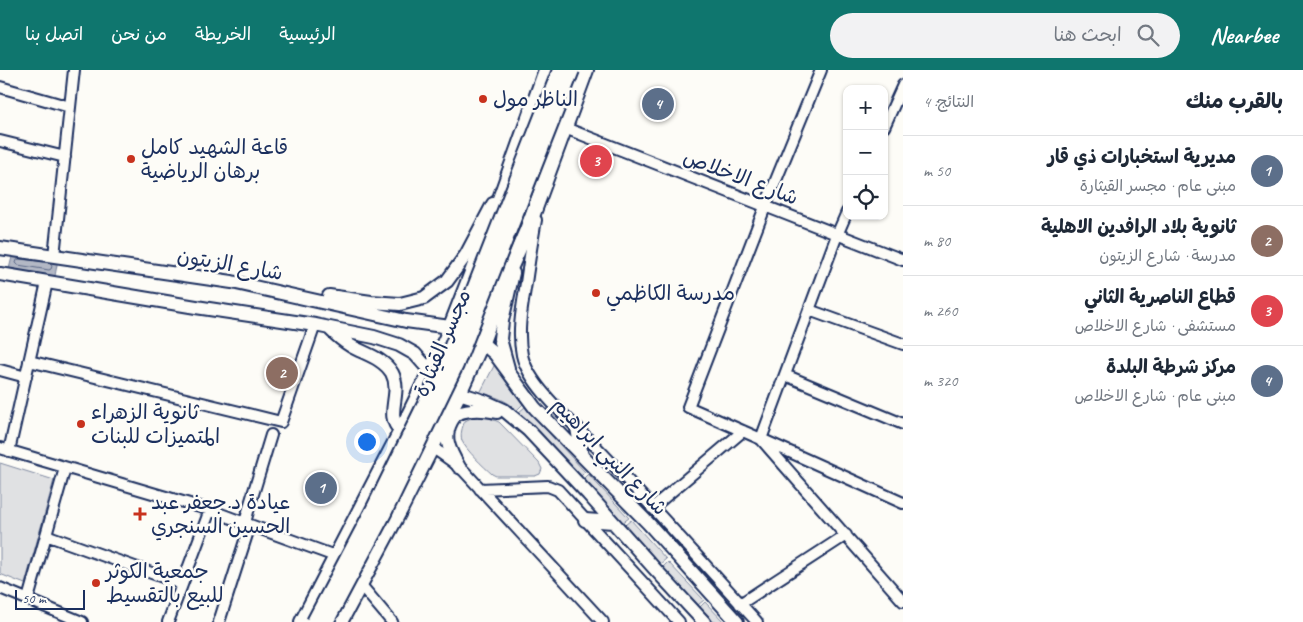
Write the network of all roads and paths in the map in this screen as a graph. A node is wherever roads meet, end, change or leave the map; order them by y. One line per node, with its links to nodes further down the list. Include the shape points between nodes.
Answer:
1 (74, 70): 9 (street)
2 (546, 70): 14 (highway)
3 (560, 70): 74 (highway, مجسر القيثارة, bridge, via 446,361)
4 (572, 70): 75 (highway, مجسر القيثارة, bridge, via 456,366)
5 (586, 70): 11 (highway)
6 (821, 70): 16 (street)
7 (903, 85): 10 (street)
8 (0, 86): 9 (street)
9 (70, 107): 13 (street)
10 (888, 118)
11 (565, 128): 15 (highway); 16 (street, شارع الاخلاص)
12 (0, 141): 13 (street)
13 (65, 158): 21 (street)
14 (512, 166): 23 (highway); 27 (main road, via 466,255 447,281 424,298 400,304 371,302)
15 (542, 191): 20 (highway); 44 (street, via 522,303 522,356 527,370 546,397)
16 (765, 207): 18 (street, شارع الاخلاص); 45 (street, via 688,407)
17 (844, 220): 18 (street)
18 (837, 235): 22 (street, شارع الاخلاص); 28 (street)
19 (4, 250): 21 (main road, شارع الزيتون)
20 (519, 250): 25 (highway); 36 (main road, via 500,339)
21 (54, 256): 27 (main road, شارع الزيتون)
22 (903, 260)
23 (474, 268): 25 (highway, via 475,280 484,286 496,288); 30 (highway)
24 (2, 273): 26 (main road)
25 (505, 280): 31 (highway)
26 (47, 282): 29 (main road); 33 (street)
27 (232, 282): 30 (main road, شارع الزيتون, via 406,321)
28 (809, 310): 32 (street); 37 (street)
29 (321, 326): 33 (street, via 281,422); 35 (main road, via 399,345 414,354); 46 (main road, via 379,360 392,373 395,386 392,419)
30 (450, 326): 31 (main road, شارع النبي ابراهيم); 35 (highway)
31 (482, 342): 36 (main road, شارع النبي ابراهيم); 39 (highway)
32 (903, 344)
33 (30, 361): 38 (street)
34 (0, 370): 38 (street)
35 (430, 371): 39 (main road, شارع النبي ابراهيم); 46 (highway)
36 (510, 373): 51 (main road, شارع النبي ابراهيم, via 535,408)
37 (785, 375): 43 (street); 48 (street)
38 (26, 377): 50 (street)
39 (459, 393): 41 (main road, شارع النبي ابراهيم); 42 (highway)
40 (460, 411): 41 (main road); 42 (main road); 52 (main road, via 451,421 447,434 447,444)
41 (508, 414): 59 (main road, شارع النبي ابراهيم, via 528,430)
42 (444, 423): 49 (highway)
43 (903, 424)
44 (577, 428): 51 (main road); 56 (street)
45 (743, 431): 48 (street); 56 (street)
46 (401, 432): 49 (street); 63 (highway)
47 (271, 435): 60 (street)
48 (761, 439): 55 (street); 61 (street)
49 (432, 446): 52 (street); 65 (highway)
50 (4, 450): 53 (street)
51 (582, 456): 81 (main road, شارع النبي ابراهيم, via 648,523)
52 (459, 467): 54 (street)
53 (65, 468): 57 (street); 62 (street)
54 (480, 488): 58 (street, via 553,487); 78 (street)
55 (903, 503)
56 (652, 508): 69 (street)
57 (210, 510): 60 (street); 64 (street)
58 (585, 520): 59 (main road); 79 (street)
59 (613, 522): 80 (main road, شارع النبي ابراهيم)
60 (247, 524): 63 (street); 72 (street)
61 (846, 535): 68 (street); 69 (street)
62 (46, 536): 64 (street); 67 (street)
63 (336, 556): 73 (highway)
64 (182, 584): 71 (street)
65 (360, 584): 76 (highway); 77 (street)
66 (0, 588): 67 (street)
67 (28, 599): 70 (street)
68 (903, 601)
69 (740, 604): 82 (street)
70 (82, 622)
71 (168, 622)
72 (219, 622)
73 (302, 622)
74 (314, 622)
75 (326, 622)
76 (340, 622)
77 (392, 622)
78 (603, 622)
79 (679, 622)
80 (704, 622)
81 (737, 622)
82 (757, 622)

